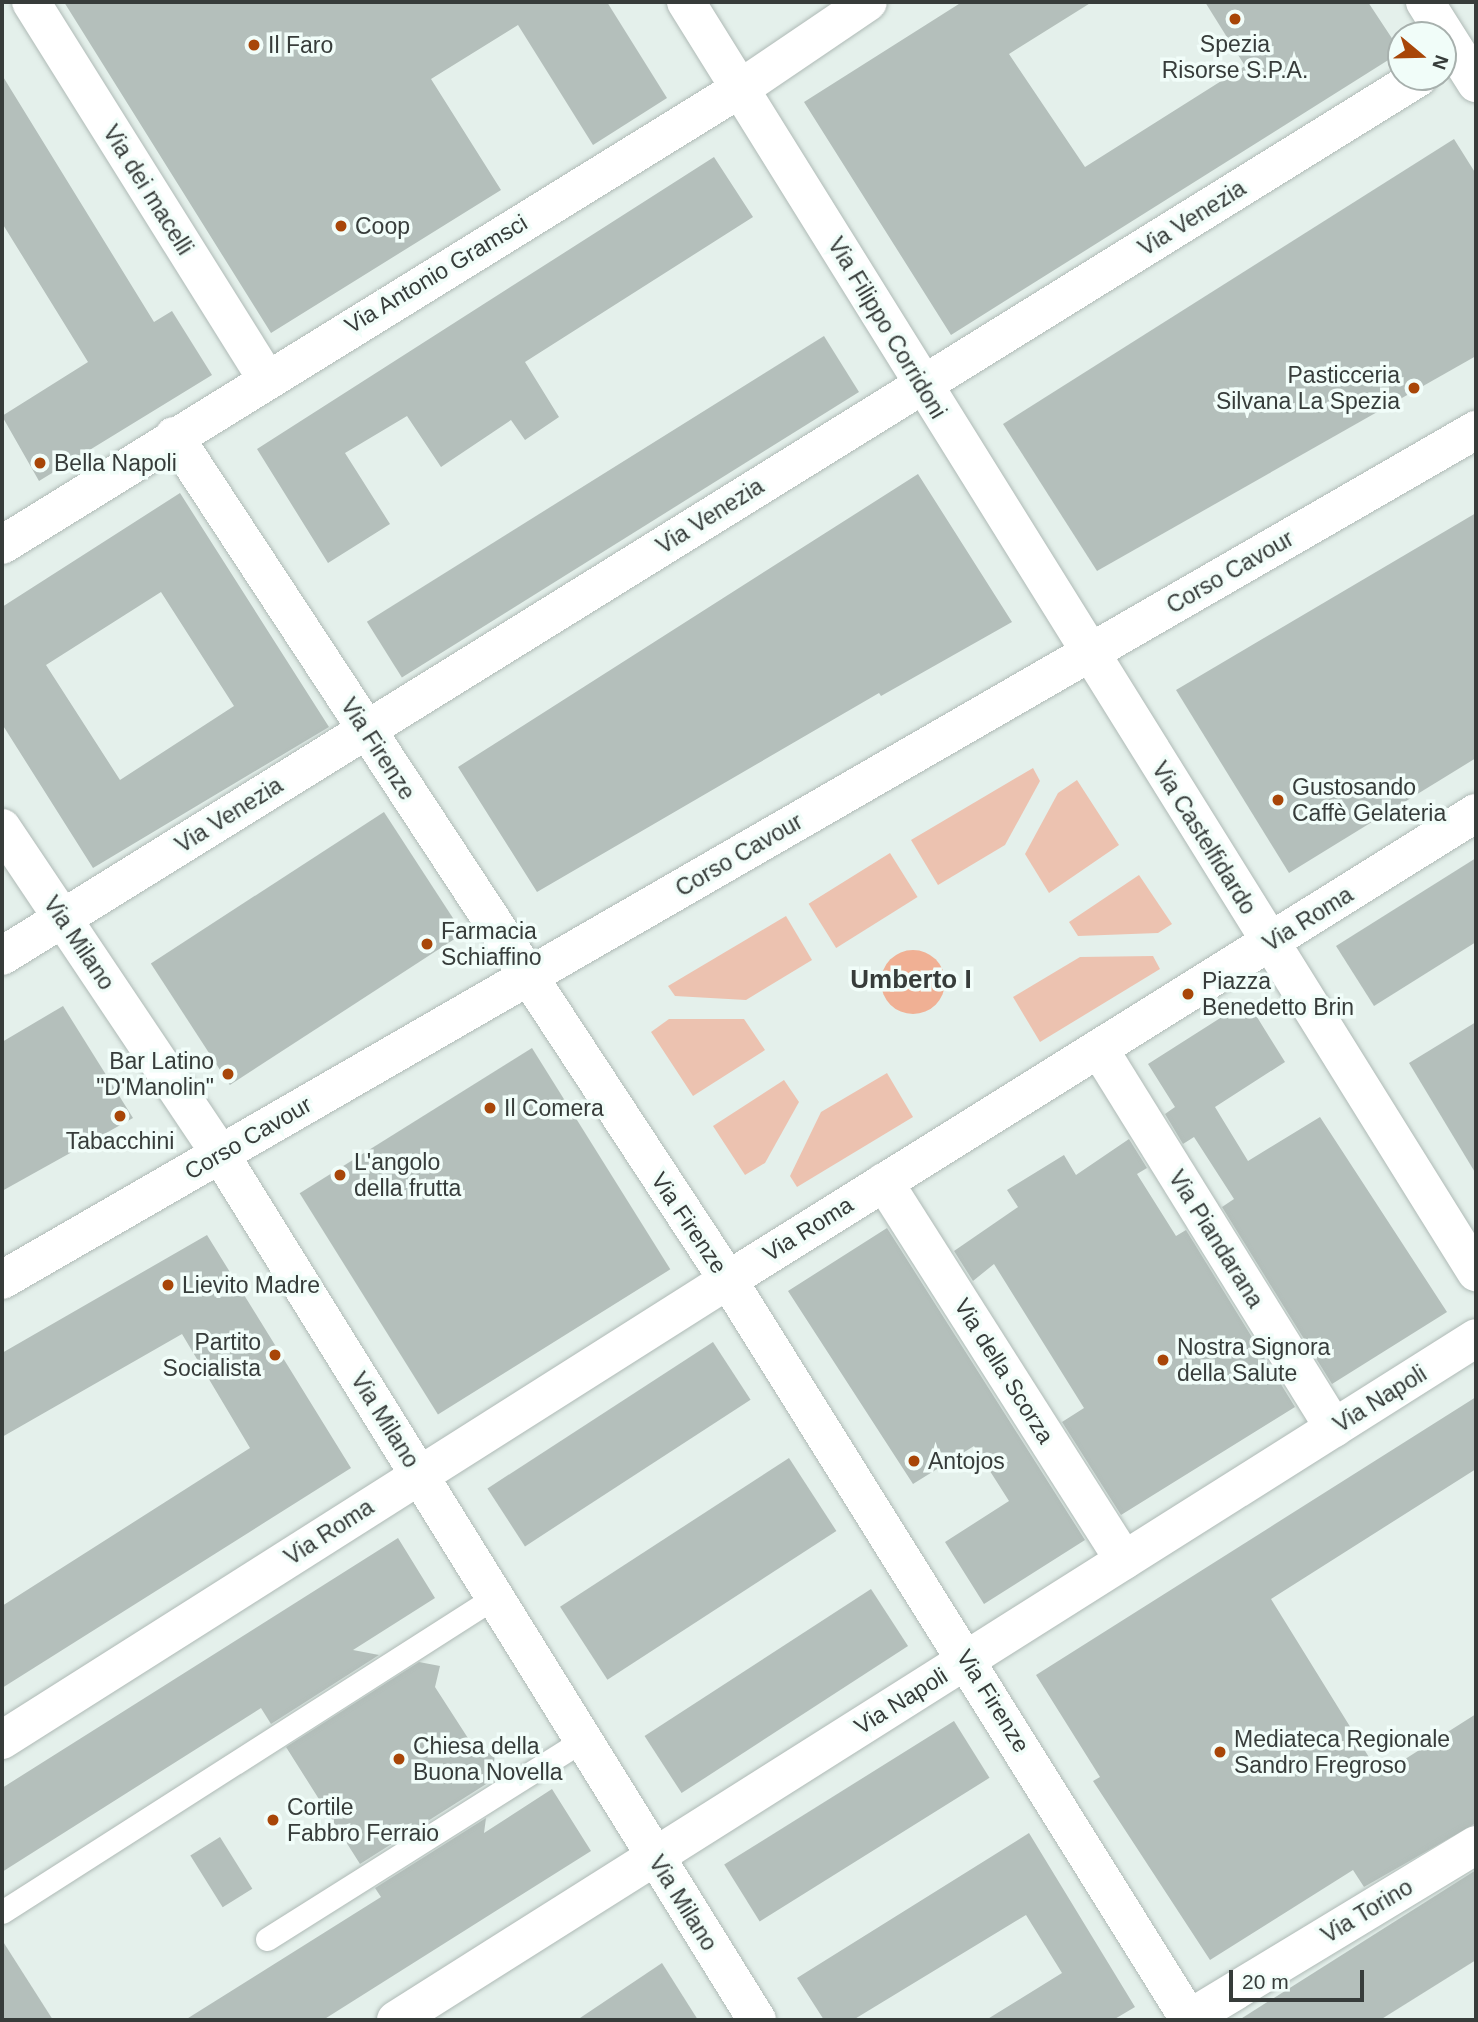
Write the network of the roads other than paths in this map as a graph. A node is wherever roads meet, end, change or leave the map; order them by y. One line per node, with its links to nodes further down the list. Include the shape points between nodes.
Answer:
1 (31, 2): 8 (street, Via dei macelli)
2 (686, 2): 6 (street, Via Filippo Corridoni)
3 (868, 2): 6 (street, Via Antonio Gramsci)
4 (1425, 2): 5 (street)
5 (1463, 60)
6 (741, 88): 8 (street, Via Antonio Gramsci); 9 (street, Via Filippo Corridoni)
7 (1396, 91): 9 (street, Via Venezia)
8 (265, 378): 11 (street, Via Antonio Gramsci)
9 (922, 385): 13 (street, Via Filippo Corridoni); 14 (street, Via Venezia)
10 (1476, 430): 13 (street, Corso Cavour)
11 (174, 436): 12 (street, Via Antonio Gramsci); 14 (street, Via Firenze)
12 (5, 535)
13 (1088, 654): 18 (street, Via Castelfidardo); 20 (street, Corso Cavour)
14 (365, 730): 17 (street, Via Venezia); 20 (street, Via Firenze)
15 (1476, 813): 18 (street, Via Roma)
16 (2, 828): 17 (street, Via Milano)
17 (62, 918): 19 (street, Via Venezia); 22 (street, Via Milano)
18 (1269, 942): 21 (street, Via Roma); 24 (street, Via Castelfidardo)
19 (2, 956)
20 (527, 977): 22 (street, Corso Cavour); 26 (street, Via Firenze)
21 (1099, 1049): 23 (street, Via Roma); 28 (street, Via Piandarana)
22 (220, 1154): 25 (street, Corso Cavour); 29 (street, Via Milano)
23 (884, 1182): 26 (street, Via Roma); 30 (street, Via della Scorza)
24 (1476, 1272)
25 (2, 1280)
26 (727, 1280): 29 (street, Via Roma); 32 (street, Via Firenze)
27 (1476, 1338): 28 (street, Via Napoli)
28 (1334, 1428): 30 (street, Via Napoli)
29 (419, 1475): 31 (street, Via Milano); 33 (street, Via Roma)
30 (1124, 1560): 32 (street, Via Napoli)
31 (495, 1597): 34 (street, Via Milano); 37 (lane)
32 (967, 1659): 36 (street, Via Napoli); 39 (street, Via Firenze)
33 (2, 1740)
34 (583, 1740): 36 (street, Via Milano); 38 (lane)
35 (1476, 1845): 39 (street, Via Torino)
36 (654, 1858): 40 (street, Via Napoli); 41 (street, Via Milano)
37 (6, 1910)
38 (267, 1939)
39 (1188, 2019)
40 (396, 2020)
41 (757, 2020)

